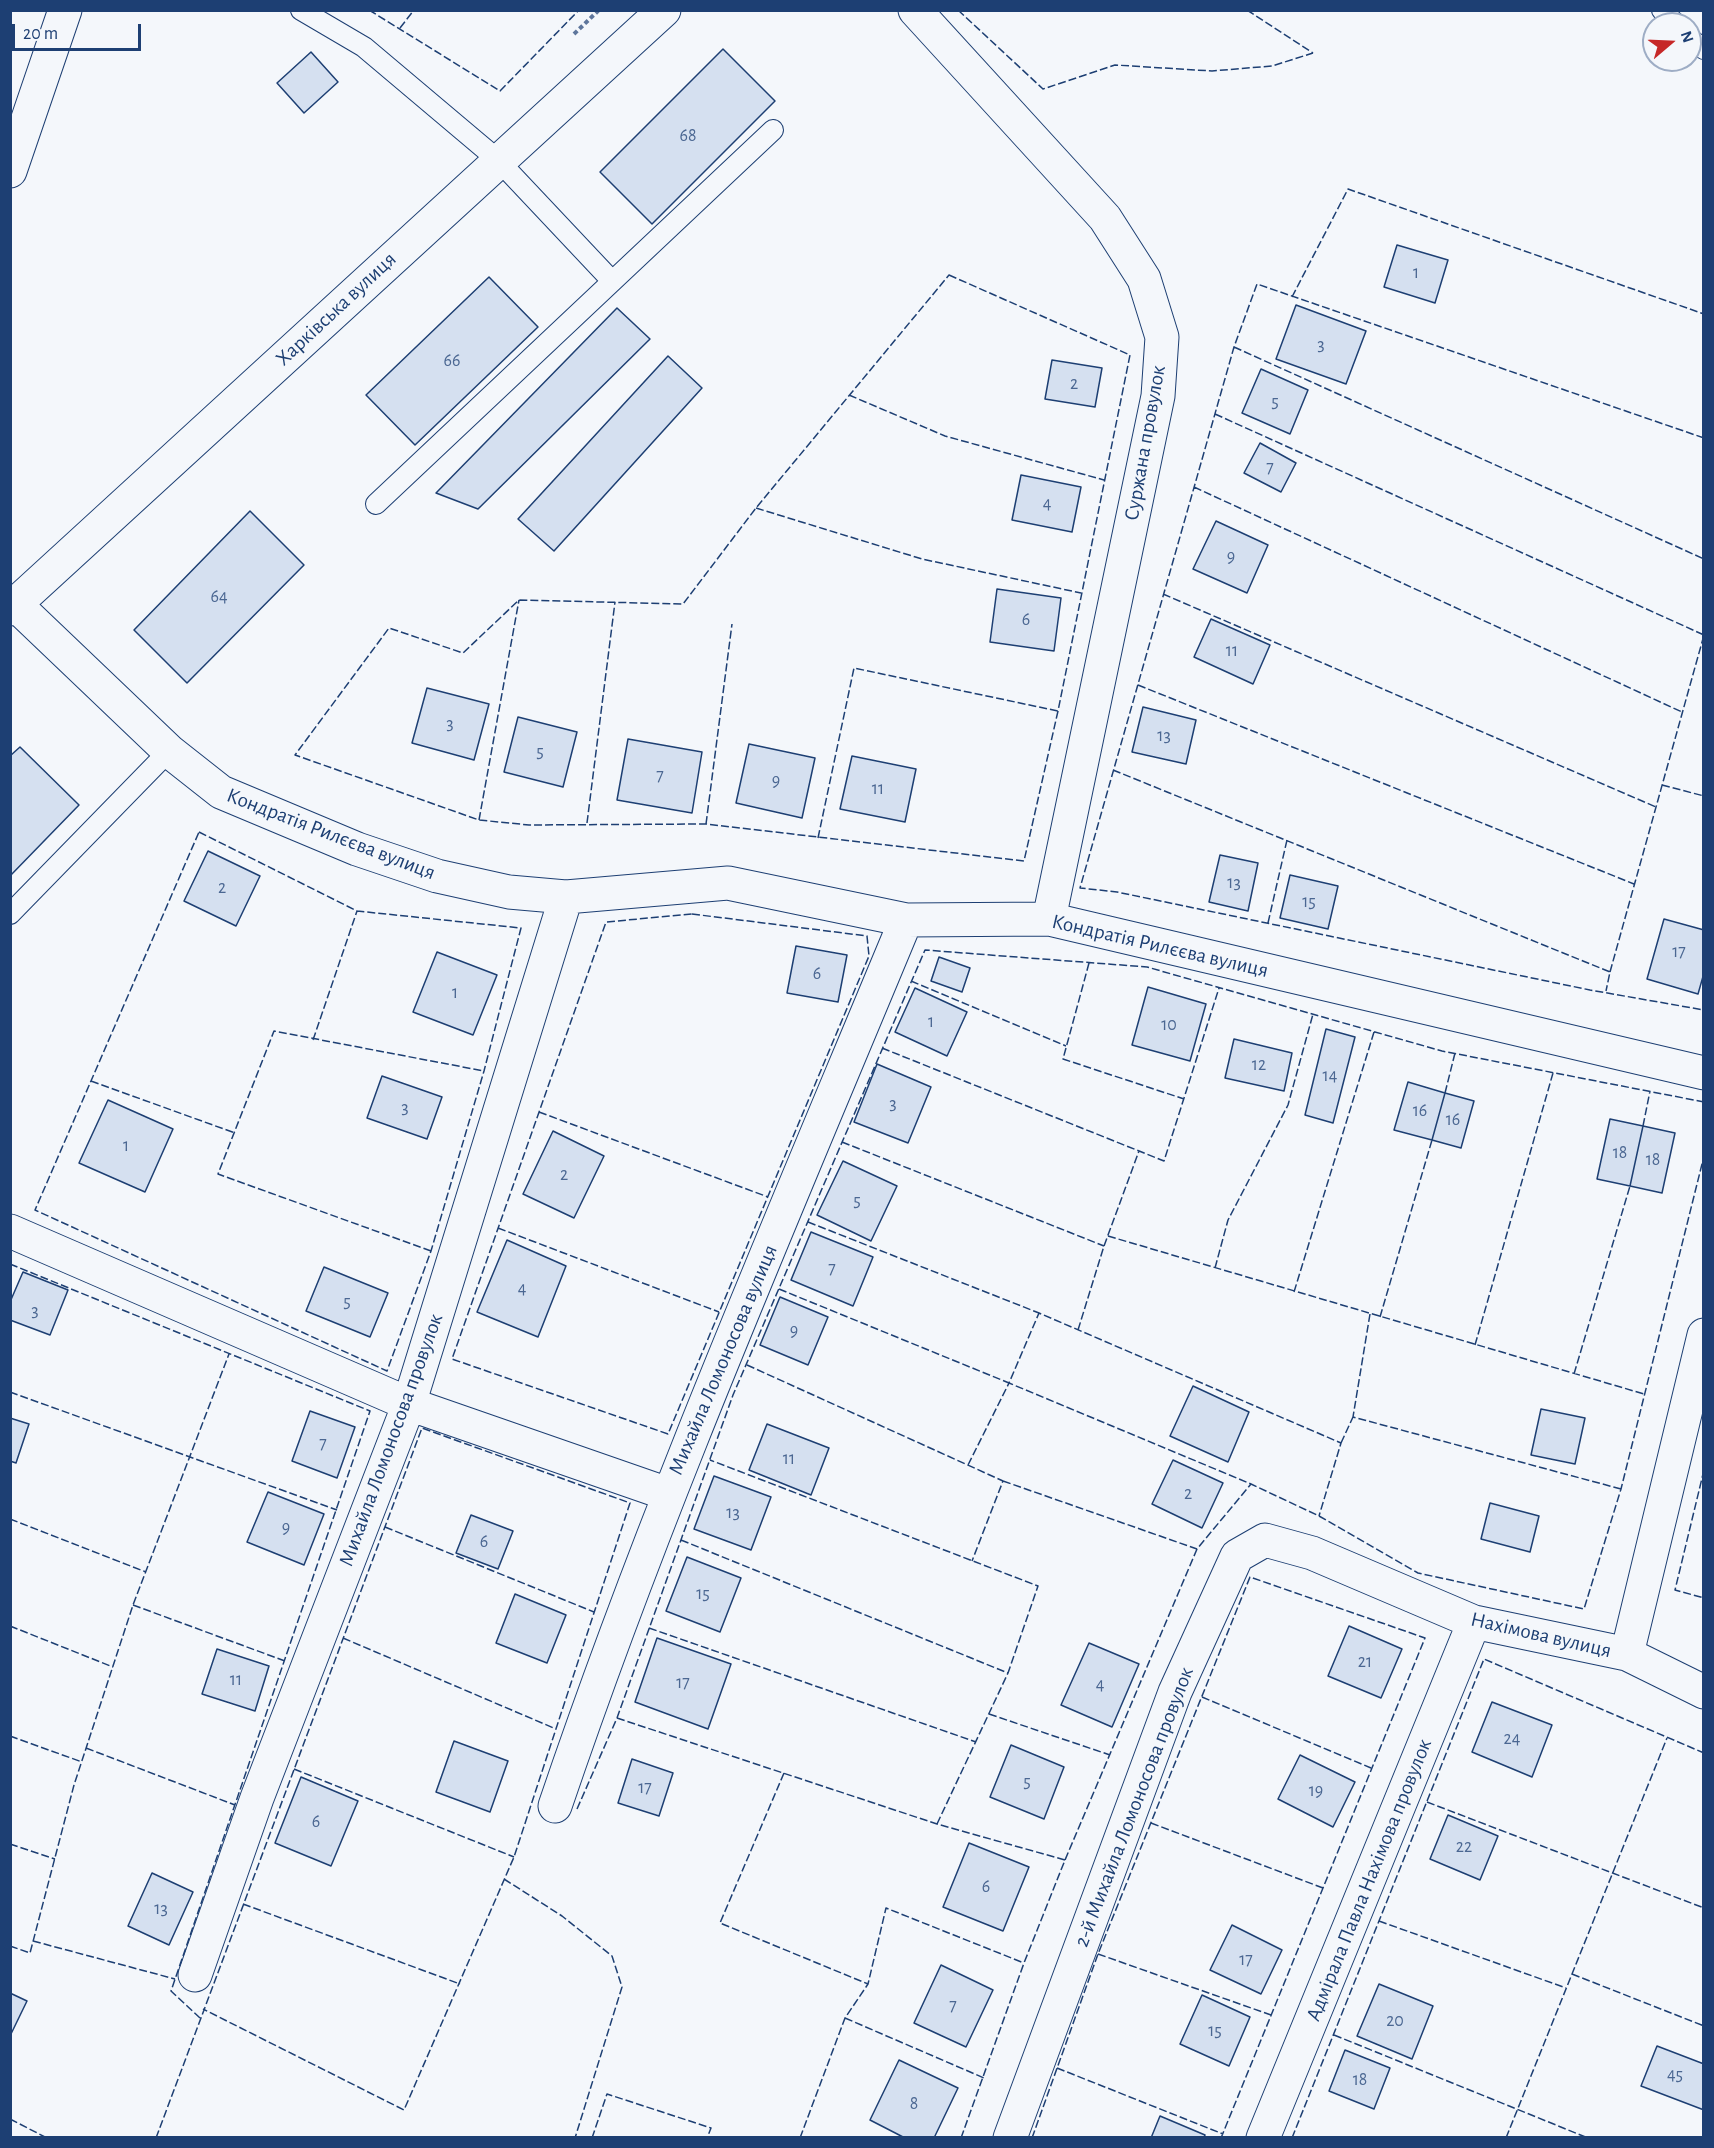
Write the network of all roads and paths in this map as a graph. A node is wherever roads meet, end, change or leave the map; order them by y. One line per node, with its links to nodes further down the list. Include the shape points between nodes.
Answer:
1 (65, 10): 9 (street)
2 (301, 10): 8 (lane, via 364,47)
3 (599, 10): 6 (path)
4 (664, 10): 8 (street, Харківська вулиця)
5 (915, 10): 16 (street, Суржана провулок, via 1106,219 1144,279 1162,337 1158,396)
6 (574, 34)
7 (773, 130): 10 (lane)
8 (498, 160): 10 (lane); 12 (street, Харківська вулиця)
9 (10, 171)
10 (612, 281): 11 (lane)
11 (376, 504)
12 (13, 606): 13 (street, Кондратія Рилєєва вулиця)
13 (169, 751): 14 (street, Кондратія Рилєєва вулиця, via 221,792 357,849 437,876 509,892); 15 (lane)
14 (566, 897): 17 (street, Кондратія Рилєєва вулиця, via 728,883); 21 (street, Михайла Ломоносова провулок)
15 (10, 914)
16 (1049, 919): 17 (street, Кондратія Рилєєва вулиця); 18 (street, Кондратія Рилєєва вулиця)
17 (906, 920): 22 (street, Михайла Ломоносова вулиця)
18 (1704, 1073)
19 (10, 1231): 21 (street)
20 (1704, 1335): 25 (street)
21 (409, 1404): 22 (street); 28 (street, Михайла Ломоносова провулок, via 257,1798)
22 (668, 1494): 27 (street, Михайла Ломоносова вулиця)
23 (1312, 1553): 24 (street, Нахімова вулиця); 29 (street, 2-й Михайла Ломоносова провулок, via 1265,1540 1237,1556 1175,1692)
24 (1474, 1622): 25 (street, Нахімова вулиця); 30 (street, Адмірала Павла Нахімова провулок)
25 (1627, 1654): 26 (street, Нахімова вулиця)
26 (1704, 1692)
27 (555, 1806)
28 (195, 1975)
29 (1010, 2138)
30 (1263, 2138)

